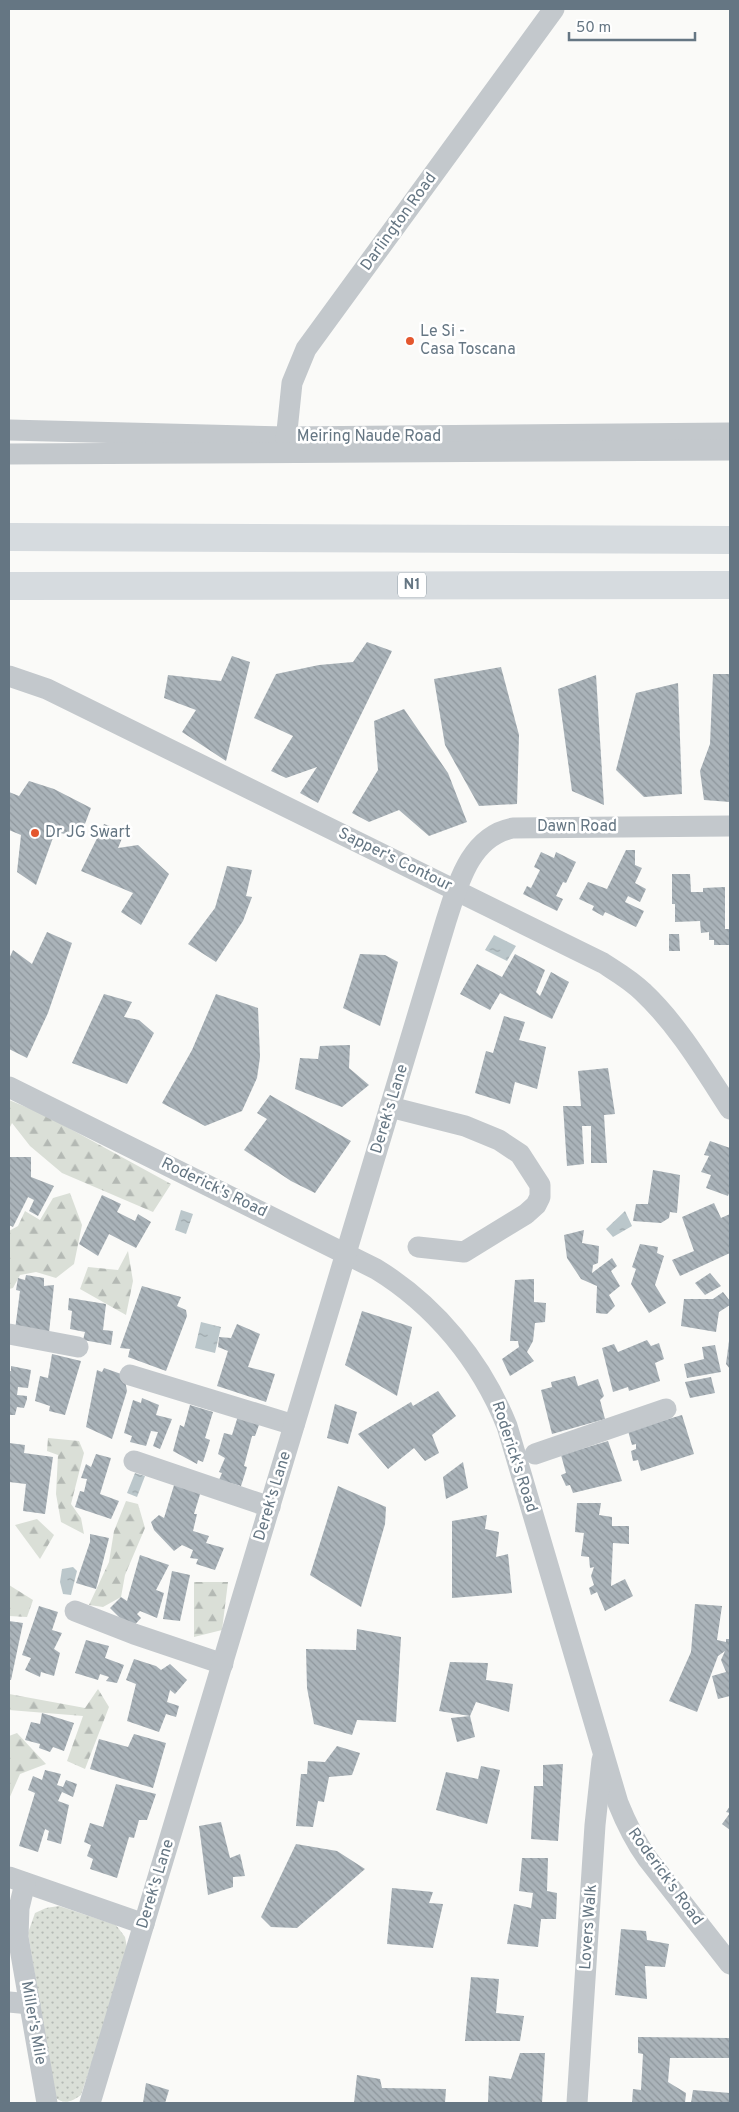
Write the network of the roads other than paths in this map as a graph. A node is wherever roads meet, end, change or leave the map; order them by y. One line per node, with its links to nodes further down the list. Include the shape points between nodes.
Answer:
1 (554, 9): 4 (street, Darlington Road, via 306,349 292,383)
2 (9, 430): 4 (street, Meiring Naude Road)
3 (730, 433): 4 (street, Meiring Naude Road)
4 (285, 445): 5 (street, Meiring Naude Road); 6 (street, Meiring Naude Road)
5 (730, 450)
6 (9, 454)
7 (730, 522): 9 (highway)
8 (9, 536): 9 (highway)
9 (379, 538): 10 (highway)
10 (730, 540)
11 (730, 585): 12 (highway, N1)
12 (9, 586)
13 (9, 676): 15 (street, Sapper's Contour, via 47,689)
14 (730, 826): 15 (street, Dawn Road, via 504,830 477,848)
15 (456, 890): 17 (street, Derek's Lane); 18 (street, Sapper's Contour, via 595,959 630,981 664,1014)
16 (9, 1086): 20 (street, Roderick's Road)
17 (390, 1107): 19 (street, via 464,1126 499,1140 520,1154 540,1185 540,1197 526,1214 464,1252); 20 (street, Derek's Lane)
18 (730, 1109)
19 (418, 1247)
20 (347, 1253): 25 (street, Derek's Lane); 31 (street, Roderick's Road, via 397,1283 428,1309 468,1356 494,1396 509,1434)
21 (9, 1334): 22 (street)
22 (78, 1347)
23 (130, 1375): 25 (street)
24 (666, 1409): 26 (street)
25 (294, 1425): 28 (street, Derek's Lane)
26 (535, 1454)
27 (134, 1461): 28 (street)
28 (270, 1507): 30 (street, Derek's Lane)
29 (75, 1611): 30 (street)
30 (223, 1664): 33 (street, Derek's Lane)
31 (603, 1750): 34 (street, Roderick's Road, via 618,1803 636,1842); 38 (street, Lovers Walk)
32 (17, 1880): 33 (street, Miller's Mile); 35 (street, Miller's Mile)
33 (144, 1924): 37 (street, Derek's Lane)
34 (730, 1964)
35 (19, 2003): 36 (street, Miller's Mile)
36 (47, 2103)
37 (90, 2103)
38 (577, 2103)

